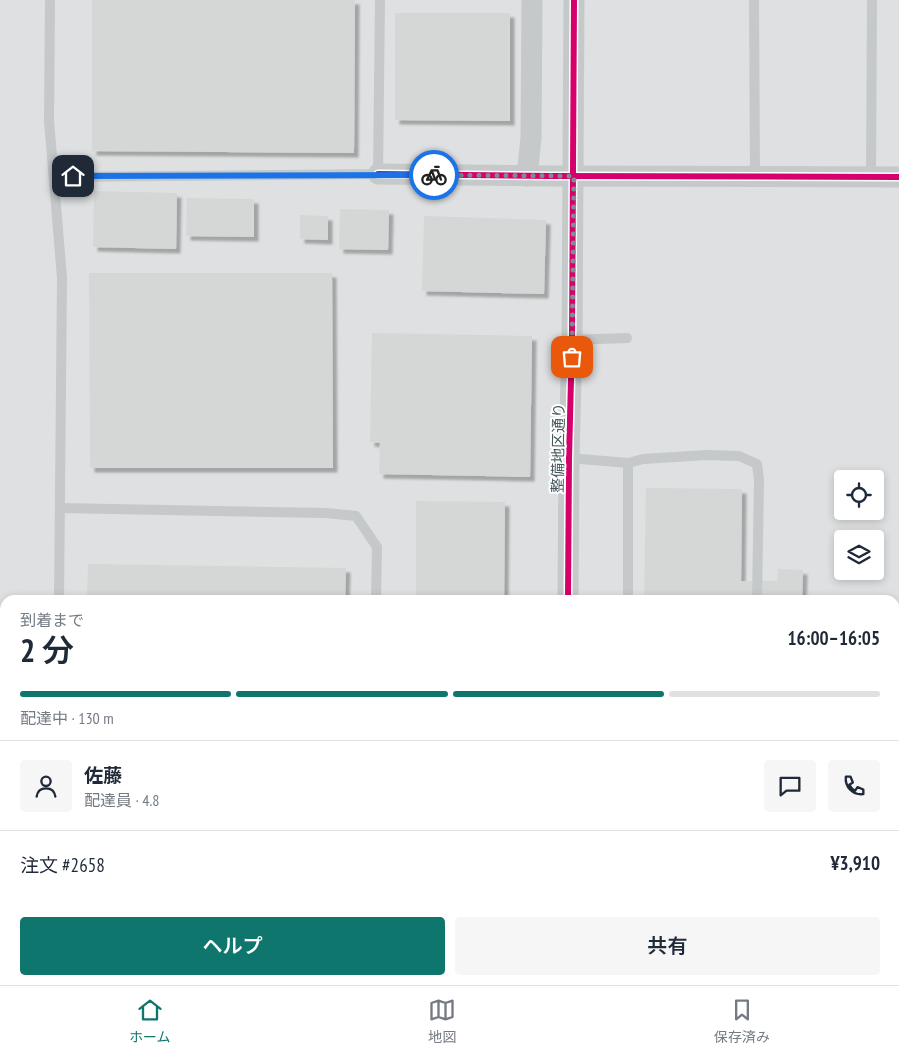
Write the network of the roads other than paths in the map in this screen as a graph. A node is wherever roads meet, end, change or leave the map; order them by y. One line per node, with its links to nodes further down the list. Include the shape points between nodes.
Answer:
1 (50, 0): 11 (lane, via 48,121)
2 (380, 0): 7 (lane)
3 (532, 0): 8 (street, via 531,138)
4 (574, 0): 9 (street, 整備地区通り)
5 (754, 0): 12 (lane)
6 (872, 0): 10 (lane)
7 (378, 174): 8 (street); 11 (lane)
8 (527, 176): 9 (street)
9 (574, 176): 12 (street); 15 (street, 整備地区通り)
10 (871, 176): 12 (street); 13 (street)
11 (54, 177): 18 (lane, via 62,278)
12 (755, 177)
13 (899, 177)
14 (628, 338): 15 (lane)
15 (572, 340): 16 (street, 整備地区通り)
16 (569, 458): 17 (lane); 21 (street, 整備地区通り)
17 (628, 463): 22 (lane); 23 (lane, via 707,455 740,456 757,464)
18 (60, 508): 19 (lane); 20 (lane, via 356,516 377,547)
19 (59, 595)
20 (376, 595)
21 (568, 595)
22 (628, 595)
23 (757, 595)

